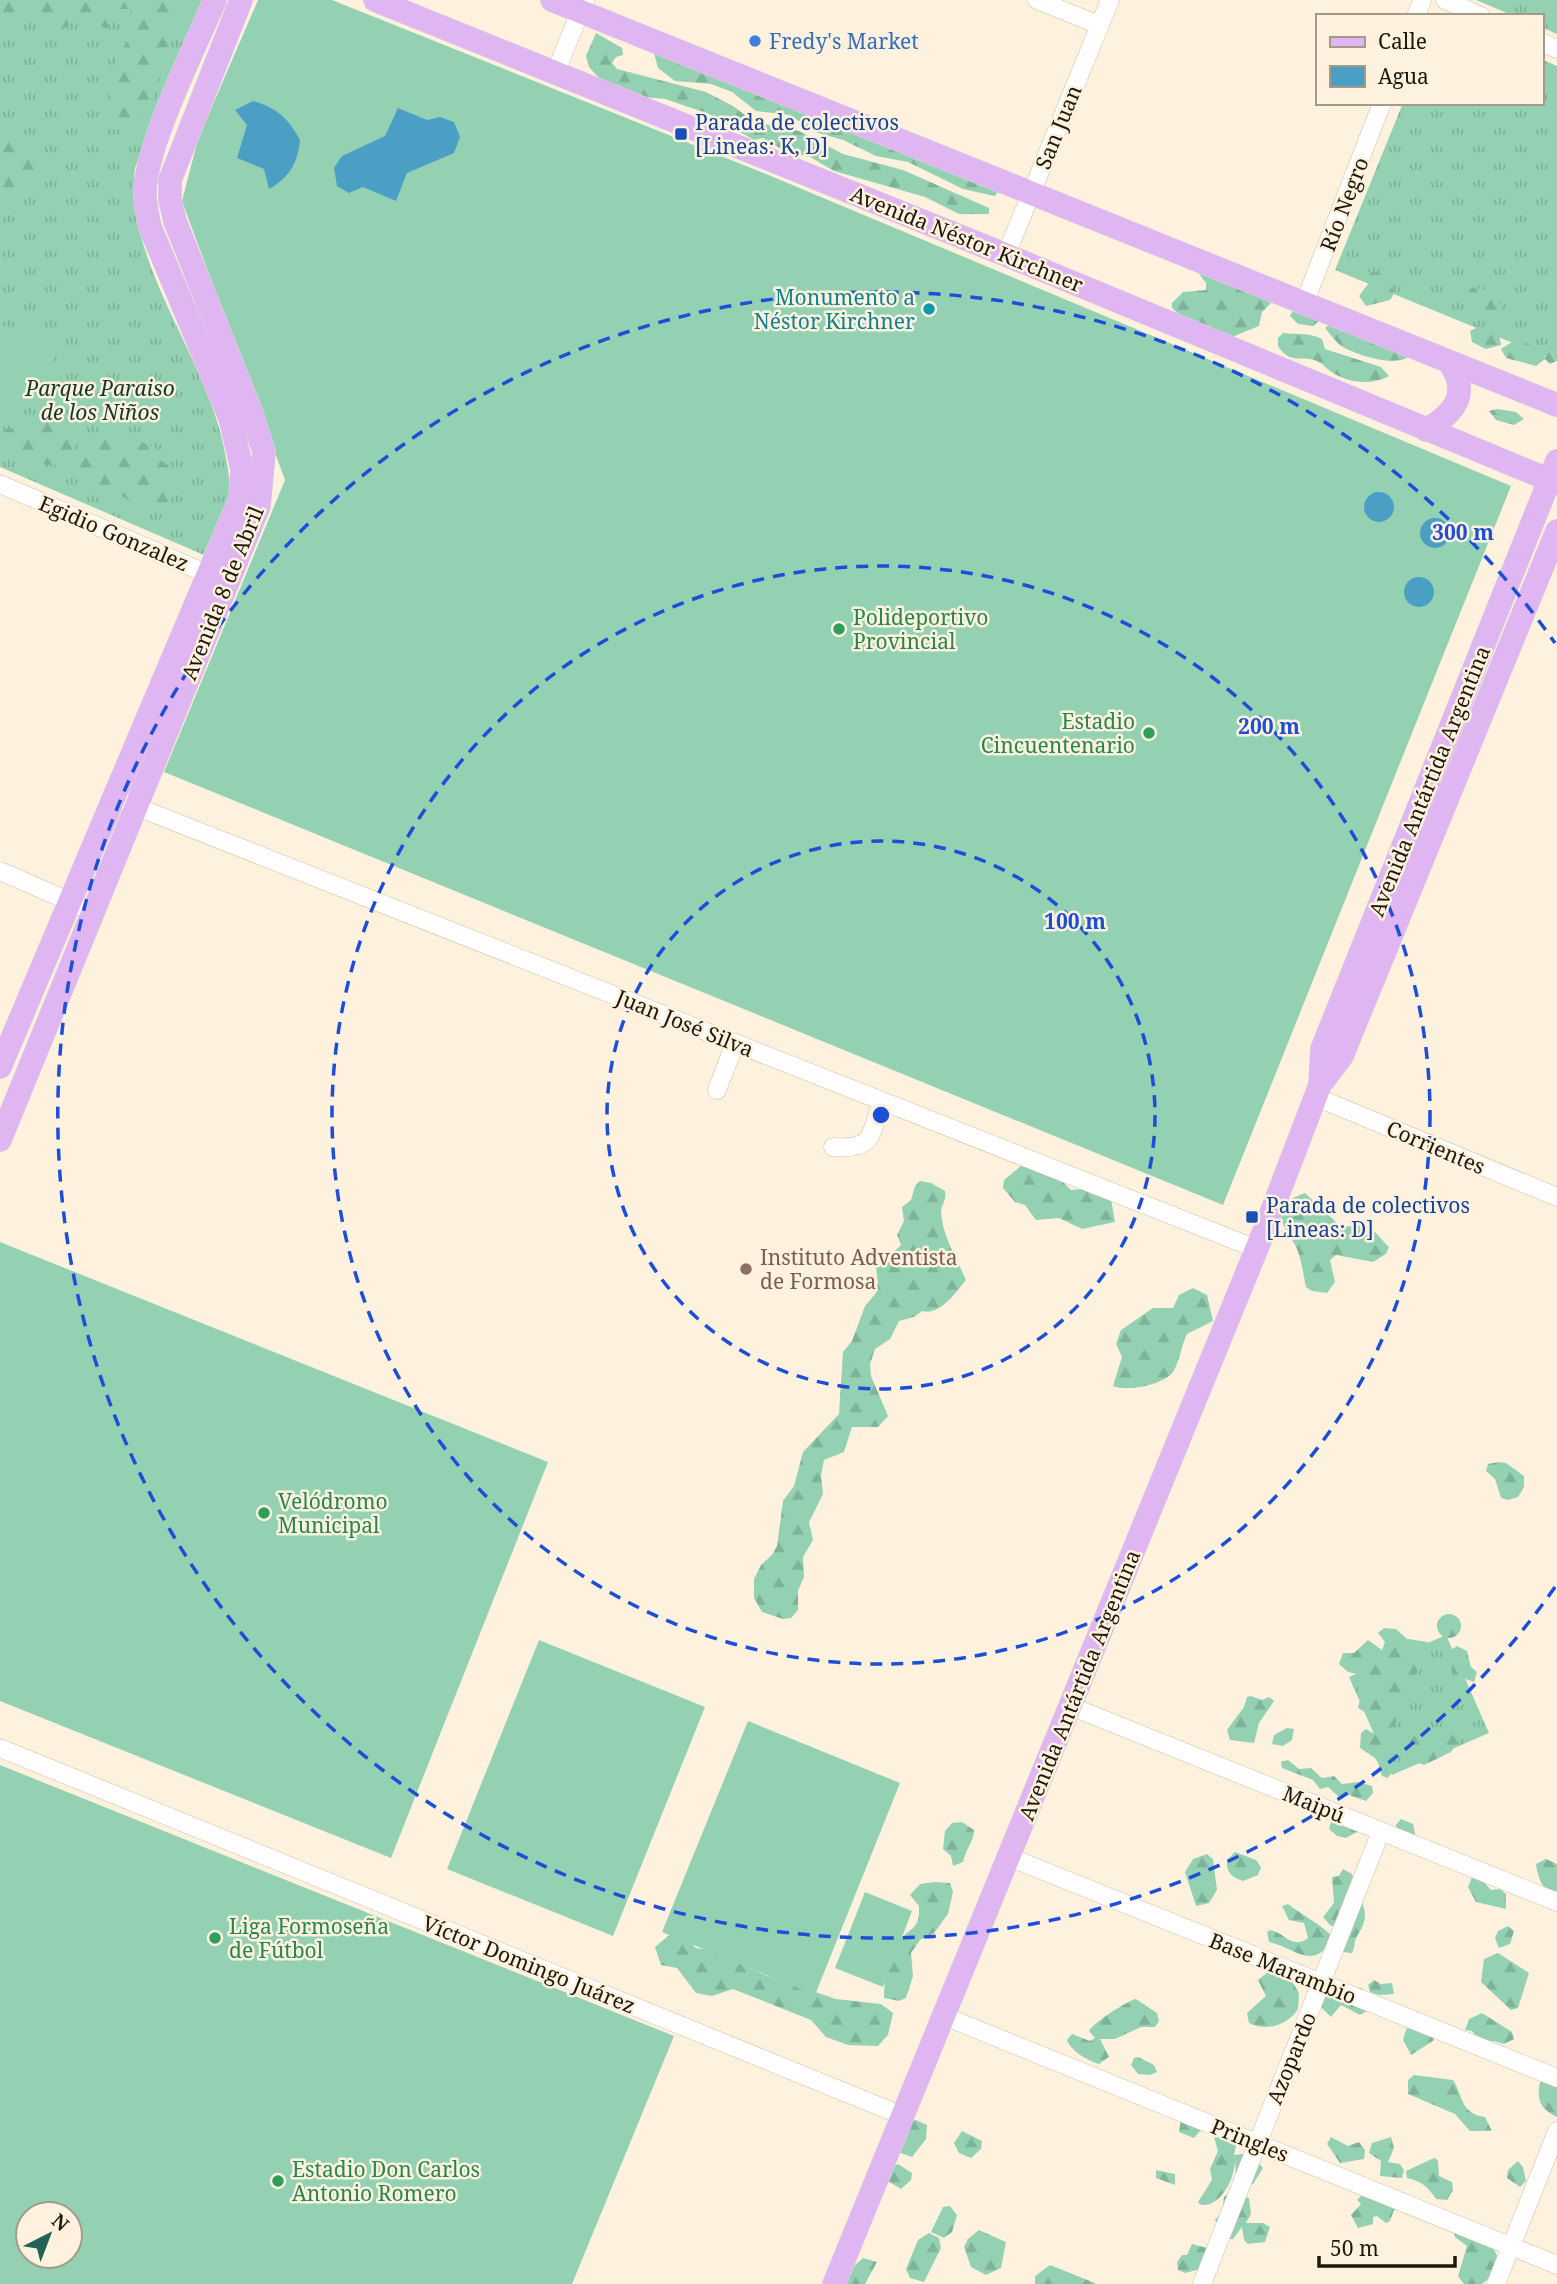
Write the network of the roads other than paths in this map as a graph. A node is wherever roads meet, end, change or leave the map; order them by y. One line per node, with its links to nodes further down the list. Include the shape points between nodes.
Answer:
1 (215, 0): 22 (main road, Avenida 8 de Abril, via 162,129 147,171 145,195 150,227 230,418 242,469 240,499)
2 (241, 0): 22 (main road, Avenida 8 de Abril, via 170,180 175,221 264,453 259,506)
3 (375, 0): 11 (main road, Avenida Néstor Kirchner)
4 (552, 0): 8 (main road)
5 (1037, 0): 10 (street)
6 (1110, 0): 10 (street, San Juan)
7 (1445, 0): 9 (street)
8 (583, 6): 11 (street); 13 (main road)
9 (1476, 14)
10 (1100, 25): 13 (street, San Juan)
11 (556, 71): 14 (main road, Avenida Néstor Kirchner)
12 (1381, 105): 15 (street, Río Negro)
13 (1031, 193): 14 (street, San Juan); 15 (main road)
14 (1006, 255): 18 (main road, Avenida Néstor Kirchner)
15 (1304, 304): 16 (main road)
16 (1449, 362): 17 (main road); 18 (main road, via 1459,379 1457,403)
17 (1557, 405)
18 (1426, 430): 19 (main road, Avenida Néstor Kirchner)
19 (1548, 474): 31 (main road, Avenida Antártida Argentina, via 1322,1049)
20 (0, 484): 22 (street, Egidio Gonzalez)
21 (1557, 531): 31 (main road, Avenida Antártida Argentina, via 1342,1056)
22 (219, 579): 23 (main road, Avenida 8 de Abril); 24 (main road, Avenida 8 de Abril)
23 (113, 797): 24 (street, Juan José Silva); 26 (main road, Avenida 8 de Abril)
24 (135, 806): 27 (main road, Avenida 8 de Abril); 28 (street, Juan José Silva)
25 (0, 871): 26 (street)
26 (69, 900): 27 (street); 29 (main road, Avenida 8 de Abril)
27 (92, 911): 33 (main road, Avenida 8 de Abril)
28 (735, 1043): 30 (street); 32 (street, Juan José Silva)
29 (0, 1067)
30 (717, 1090)
31 (1318, 1091): 35 (street, Corrientes); 36 (main road, Avenida Antártida Argentina)
32 (882, 1101): 34 (street, via 868,1141 855,1149); 36 (street, Juan José Silva)
33 (0, 1140)
34 (833, 1147)
35 (1557, 1197)
36 (1257, 1249): 37 (main road, Avenida Antártida Argentina)
37 (1070, 1706): 39 (street, Maipú); 40 (main road, Avenida Antártida Argentina)
38 (0, 1748): 45 (street, Víctor Domingo Juárez)
39 (1381, 1831): 41 (street, Maipú); 42 (street, Azopardo)
40 (1009, 1857): 42 (street, Base Marambio); 43 (main road, Avenida Antártida Argentina)
41 (1557, 1902)
42 (1321, 1983): 44 (street, Base Marambio); 47 (street, Azopardo)
43 (944, 2015): 45 (main road, Avenida Antártida Argentina); 47 (street, Pringles)
44 (1557, 2078)
45 (903, 2116): 50 (main road, Avenida Antártida Argentina)
46 (1557, 2131): 48 (street)
47 (1258, 2143): 48 (street, Pringles); 51 (street, Azopardo)
48 (1511, 2246): 49 (street, Pringles); 52 (street)
49 (1557, 2265)
50 (834, 2284)
51 (1202, 2284)
52 (1496, 2284)

